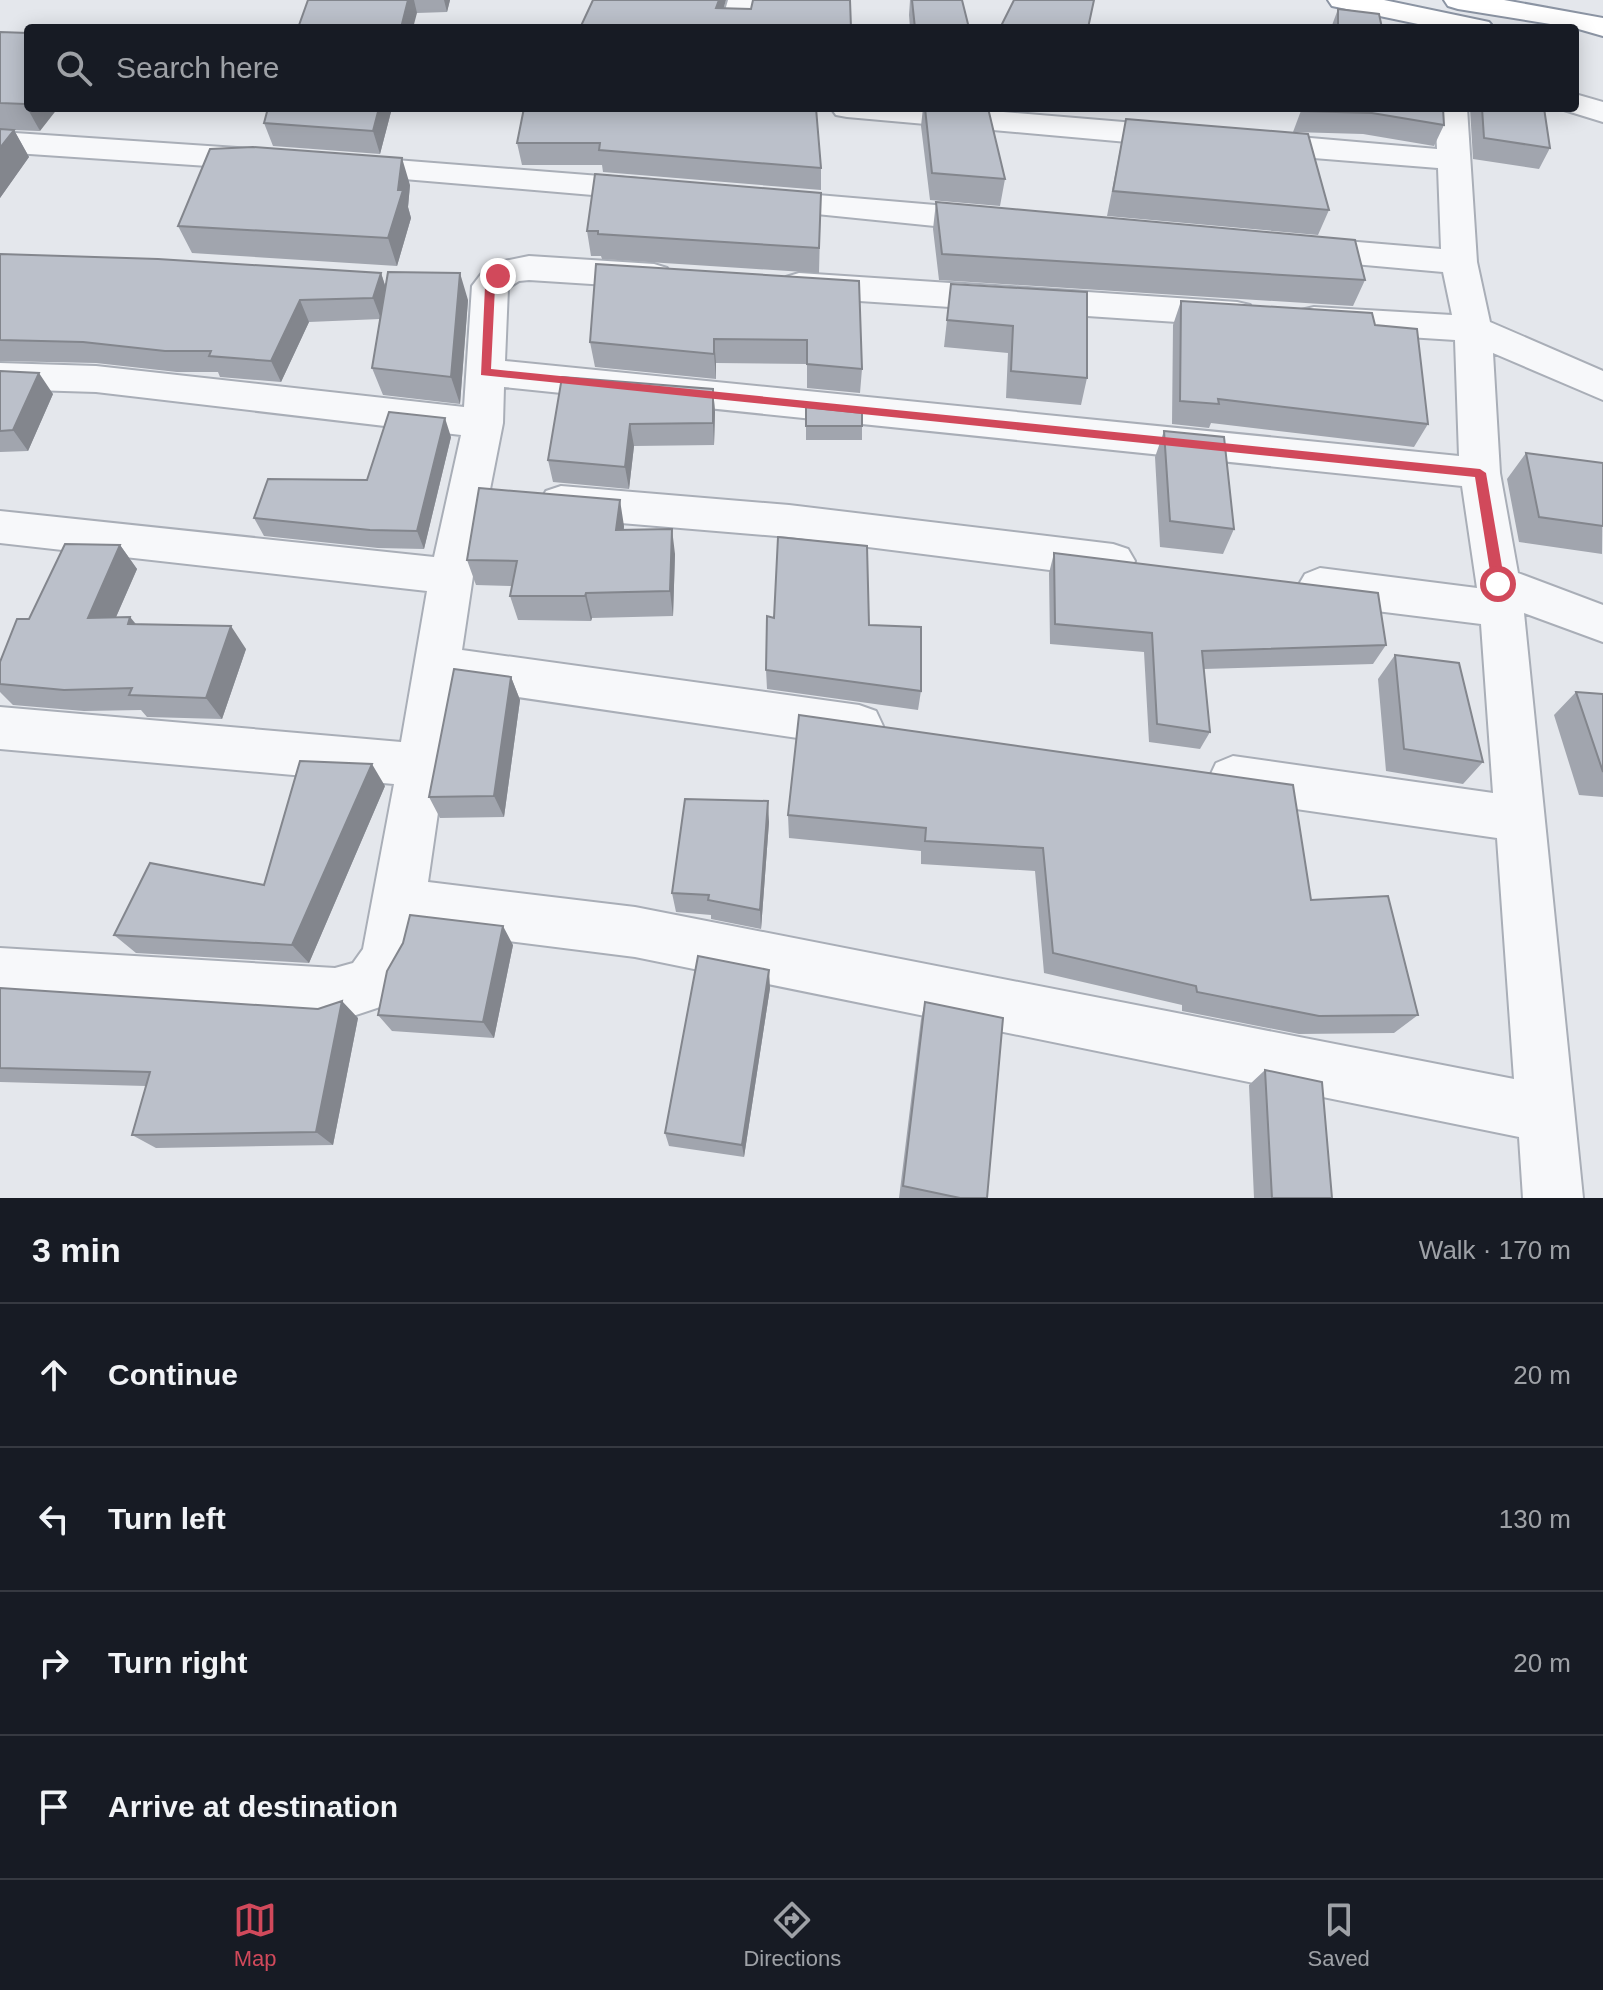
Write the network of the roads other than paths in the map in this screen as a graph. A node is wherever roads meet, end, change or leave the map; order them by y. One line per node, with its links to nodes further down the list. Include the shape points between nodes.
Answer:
1 (742, 0): 4 (street)
2 (1342, 0): 3 (highway)
3 (1449, 16): 5 (highway); 6 (highway)
4 (736, 24)
5 (1469, 24)
6 (1561, 24)
7 (1579, 25): 8 (highway)
8 (1603, 27)
9 (1579, 48): 10 (highway)
10 (1603, 52)
11 (1579, 104): 14 (street)
12 (894, 112): 16 (street)
13 (1451, 112): 16 (street)
14 (1603, 113)
15 (0, 142): 17 (street)
16 (1454, 160): 21 (street)
17 (685, 193)
18 (732, 198): 19 (street)
19 (1032, 224)
20 (1269, 245): 21 (street)
21 (1459, 262): 24 (street)
22 (686, 278): 25 (street, via 529,268 474,285)
23 (765, 283): 24 (street)
24 (1473, 329): 27 (street); 29 (street)
25 (485, 372): 28 (street); 29 (street)
26 (0, 376): 28 (street, via 96,379)
27 (1603, 386)
28 (483, 423): 30 (street)
29 (1480, 473): 35 (street)
30 (467, 494): 32 (street, via 789,521); 33 (street)
31 (0, 527): 33 (street)
32 (1153, 566)
33 (451, 576): 37 (street)
34 (1280, 581): 35 (street)
35 (1500, 596): 36 (street); 42 (street)
36 (1603, 624)
37 (438, 666): 39 (street); 40 (street)
38 (0, 728): 40 (street)
39 (908, 733)
40 (423, 765): 43 (street)
41 (1191, 772): 42 (street)
42 (1520, 819): 45 (street)
43 (399, 903): 44 (street, via 387,960 370,985 335,995); 45 (street, via 635,932)
44 (0, 975)
45 (1545, 1114): 46 (street)
46 (1553, 1198)

